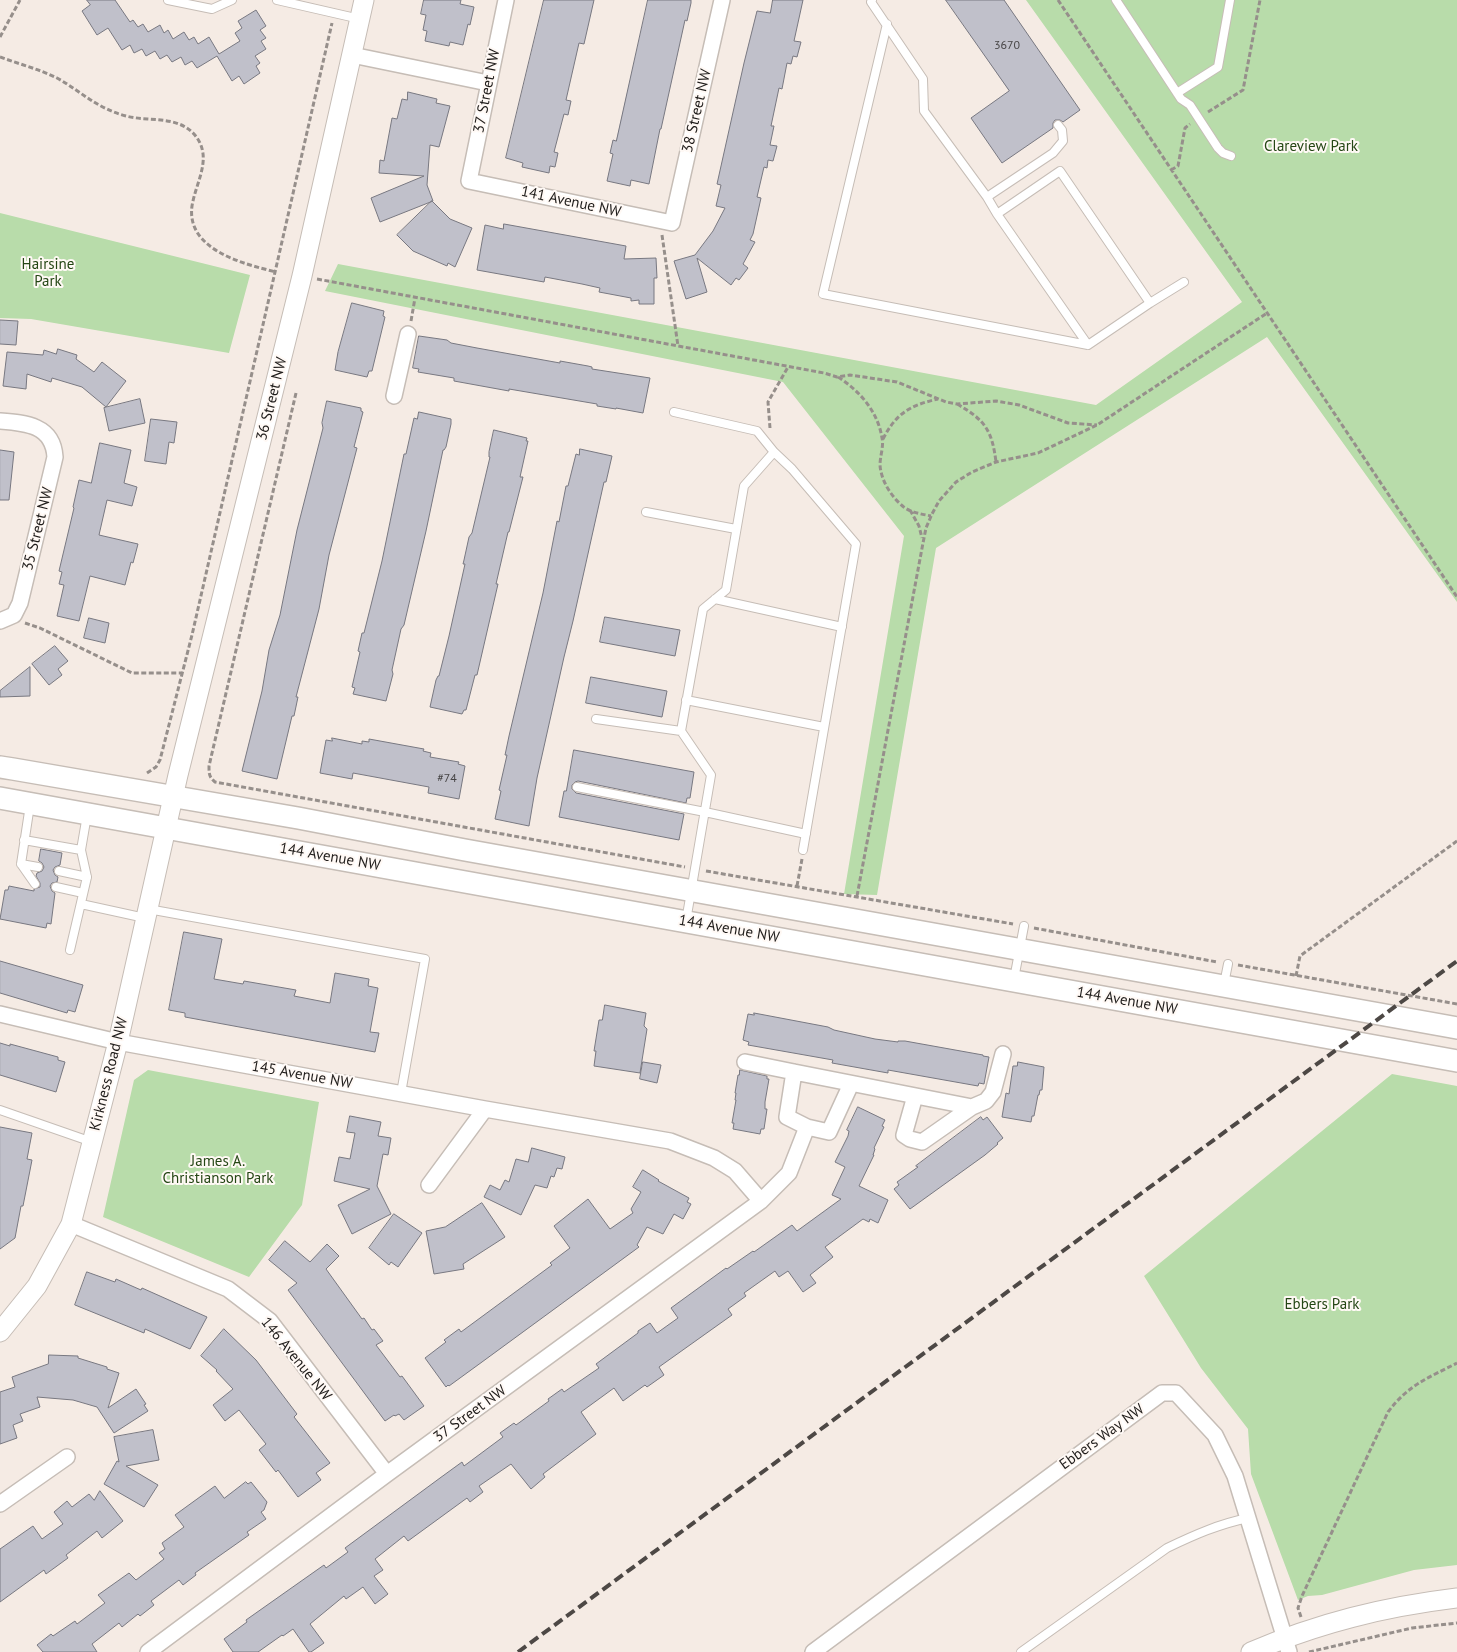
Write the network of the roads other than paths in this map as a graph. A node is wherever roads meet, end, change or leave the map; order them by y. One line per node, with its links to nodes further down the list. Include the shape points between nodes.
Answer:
1 (168, 0): 2 (lane, via 212,10)
2 (232, 0)
3 (276, 0): 10 (lane)
4 (364, 0): 10 (street, 36 Street NW)
5 (506, 0): 13 (street, 37 Street NW)
6 (722, 0): 20 (street, 38 Street NW)
7 (872, 0): 11 (lane)
8 (1116, 0): 14 (lane)
9 (1230, 0): 14 (lane, via 1218,67)
10 (360, 19): 12 (street, 36 Street NW)
11 (887, 24): 18 (lane, via 924,78 924,111); 24 (lane, via 823,294)
12 (352, 55): 13 (street); 40 (street, 36 Street NW, via 285,347)
13 (488, 83): 17 (street, 37 Street NW)
14 (1177, 92): 16 (lane, via 1190,105 1218,148)
15 (1058, 125): 18 (lane, via 1063,141 1053,153)
16 (1231, 156)
17 (469, 181): 20 (street, 141 Avenue NW)
18 (986, 197): 19 (lane)
19 (997, 214): 22 (lane, via 1060,171); 24 (lane)
20 (666, 221)
21 (1184, 282): 22 (lane)
22 (1150, 303): 24 (lane)
23 (408, 334): 25 (street)
24 (1088, 345)
25 (394, 396)
26 (674, 412): 28 (lane, via 757,431)
27 (0, 421): 32 (street, 35 Street NW, via 29,424 44,432 50,438 55,457 20,603 17,611)
28 (774, 452): 30 (lane, via 744,486); 33 (lane, via 856,544)
29 (646, 512): 30 (lane)
30 (736, 529): 31 (lane, via 726,590)
31 (715, 598): 33 (lane); 34 (lane, via 703,609)
32 (5, 620)
33 (842, 627): 36 (lane)
34 (686, 700): 36 (lane); 37 (lane)
35 (596, 719): 37 (lane)
36 (824, 727): 46 (lane)
37 (681, 731): 43 (lane, via 711,775)
38 (0, 768): 40 (main road, 144 Avenue NW)
39 (577, 787): 43 (lane)
40 (173, 797): 45 (street, Kirkness Road NW); 56 (main road, 144 Avenue NW)
41 (0, 798): 42 (main road, 144 Avenue NW)
42 (30, 803): 44 (main road, 144 Avenue NW); 47 (lane)
43 (705, 812): 46 (lane); 56 (lane)
44 (88, 814): 45 (main road, 144 Avenue NW); 48 (lane)
45 (166, 828): 59 (street, Kirkness Road NW); 60 (main road, 144 Avenue NW)
46 (806, 834): 49 (lane)
47 (24, 840): 48 (lane); 50 (lane)
48 (81, 850): 53 (lane)
49 (803, 850)
50 (20, 864): 51 (lane); 54 (lane)
51 (38, 868)
52 (59, 871): 53 (lane)
53 (87, 877): 57 (lane)
54 (35, 884)
55 (56, 888): 57 (lane)
56 (692, 890): 60 (lane); 63 (main road, 144 Avenue NW)
57 (83, 893): 58 (lane)
58 (81, 904): 59 (lane); 62 (lane)
59 (147, 914): 69 (street, Kirkness Road NW); 75 (lane, via 425,958)
60 (686, 921): 65 (main road, 144 Avenue NW)
61 (1024, 926): 63 (lane)
62 (70, 950)
63 (1019, 950): 65 (lane); 66 (main road, 144 Avenue NW)
64 (1228, 964): 66 (lane)
65 (1014, 981): 71 (main road, 144 Avenue NW)
66 (1224, 986): 68 (main road, 144 Avenue NW)
67 (0, 1014): 69 (street, 145 Avenue NW)
68 (1457, 1028)
69 (118, 1042): 75 (street, 145 Avenue NW); 81 (street, Kirkness Road NW)
70 (1003, 1054): 77 (street, via 993,1092 986,1101)
71 (1457, 1061)
72 (744, 1062): 73 (street)
73 (794, 1072): 74 (street); 80 (street, via 788,1117)
74 (851, 1084): 76 (street); 80 (street, via 829,1132)
75 (402, 1093): 78 (street, 145 Avenue NW)
76 (915, 1096): 77 (street); 77 (street, via 904,1135 922,1142)
77 (972, 1107)
78 (485, 1109): 82 (street); 83 (street, 145 Avenue NW, via 670,1140 714,1158 735,1171)
79 (0, 1110): 81 (lane)
80 (807, 1127): 83 (street, 37 Street NW, via 789,1173)
81 (92, 1142): 84 (street, Kirkness Road NW)
82 (429, 1185)
83 (761, 1201): 87 (street, 37 Street NW)
84 (72, 1224): 85 (street, Kirkness Road NW, via 38,1286); 87 (street, 146 Avenue NW, via 228,1289 270,1321)
85 (0, 1332)
86 (67, 1457): 88 (street)
87 (387, 1474): 92 (street, 37 Street NW)
88 (0, 1504)
89 (1248, 1518): 91 (street, Ebbers Way NW); 93 (street, Ebbers Way NW, via 1235,1476 1215,1435 1176,1393 1162,1394); 94 (lane, via 1192,1535 1167,1548)
90 (1457, 1598): 91 (street, via 1349,1617)
91 (1287, 1645): 95 (street)
92 (148, 1652)
93 (812, 1652)
94 (1021, 1652)
95 (1251, 1652)

